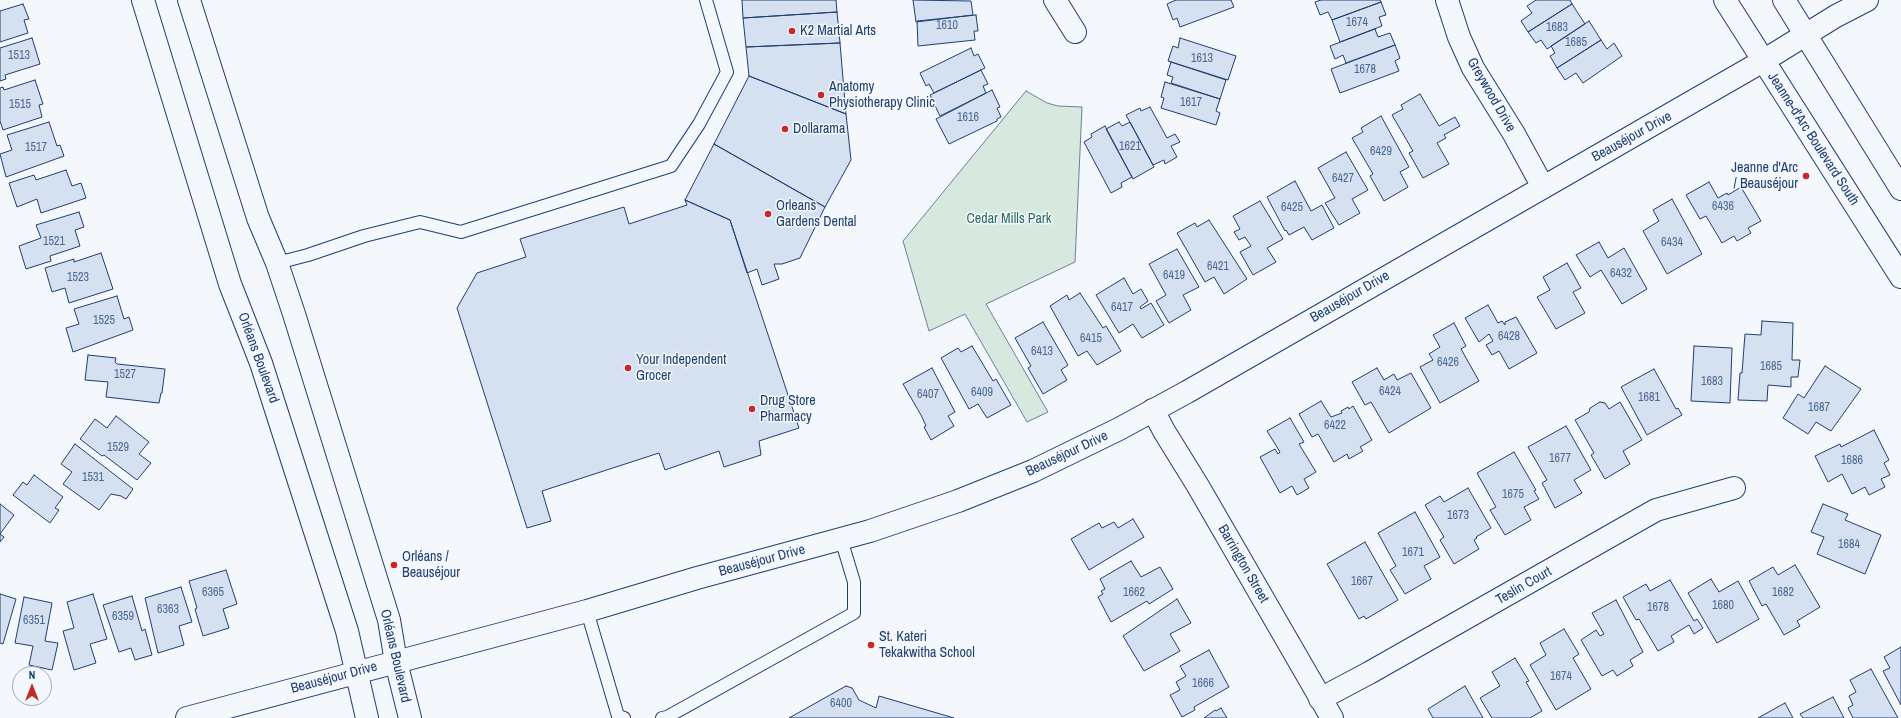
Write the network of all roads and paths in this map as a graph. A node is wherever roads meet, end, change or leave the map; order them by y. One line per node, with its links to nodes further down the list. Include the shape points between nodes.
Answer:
1 (143, 0): 21 (street, Orléans Boulevard, via 230,284 261,363 348,631)
2 (189, 0): 14 (street, Orléans Boulevard, via 258,218)
3 (706, 0): 14 (lane, via 727,72 699,124 671,166 461,232 420,222)
4 (1055, 0): 9 (street)
5 (1447, 0): 12 (street, Greywood Drive, via 1472,68 1514,134)
6 (1725, 0): 11 (street, Jeanne-d'Arc Boulevard South)
7 (1784, 0): 10 (street)
8 (1866, 0): 10 (street, Beauséjour Drive)
9 (1075, 32)
10 (1805, 35): 11 (street, Beauséjour Drive); 13 (street)
11 (1763, 62): 12 (street, Beauséjour Drive); 15 (street, Jeanne-d'Arc Boulevard South)
12 (1543, 187): 16 (street, Beauséjour Drive)
13 (1901, 189)
14 (276, 263): 20 (street, Orléans Boulevard, via 389,620)
15 (1901, 277)
16 (1153, 410): 18 (street, Beauséjour Drive, via 1033,471 958,501); 22 (street, Barrington Street)
17 (1734, 488): 22 (street, Teslin Court, via 1656,510 1369,674)
18 (841, 539): 19 (street, Beauséjour Drive); 27 (lane, via 854,582 854,613)
19 (587, 611): 20 (street, Beauséjour Drive); 23 (lane)
20 (396, 662): 21 (street, Beauséjour Drive); 26 (street, Orléans Boulevard)
21 (356, 673): 24 (street, Beauséjour Drive); 25 (street, Orléans Boulevard)
22 (1320, 699): 28 (street, Barrington Street)
23 (621, 717)
24 (187, 718)
25 (367, 718)
26 (410, 718)
27 (662, 718)
28 (1332, 718)

